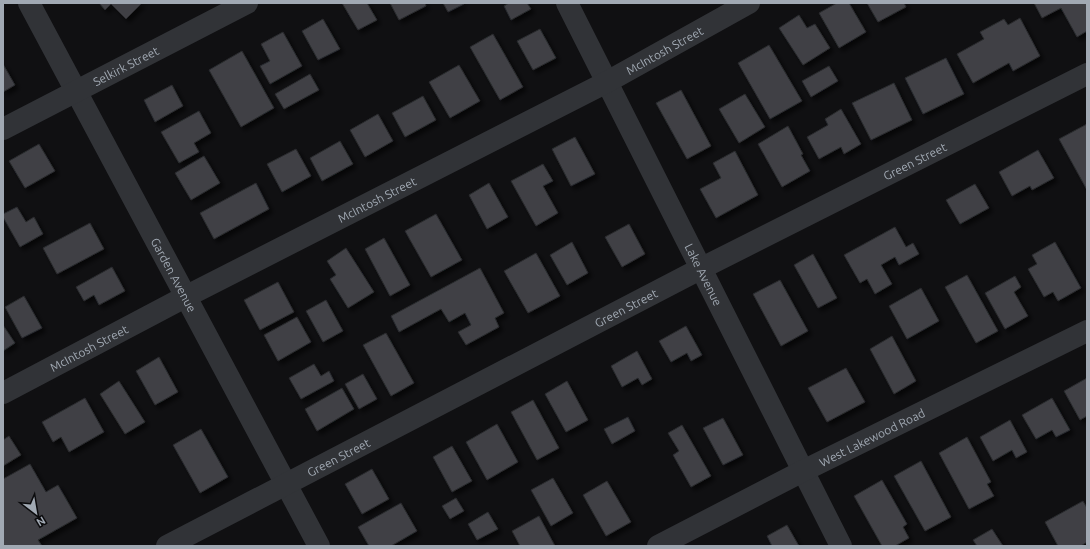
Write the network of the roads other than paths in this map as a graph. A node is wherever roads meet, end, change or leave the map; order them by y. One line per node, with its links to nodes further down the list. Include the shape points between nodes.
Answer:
1 (29, 3): 7 (street, Garden Avenue)
2 (248, 3): 7 (street, Selkirk Street)
3 (567, 3): 6 (street, Lake Avenue)
4 (749, 3): 6 (street, McIntosh Street)
5 (1087, 74): 9 (street, Green Street)
6 (607, 82): 9 (street, Lake Avenue); 10 (street, McIntosh Street)
7 (75, 90): 8 (street, Selkirk Street); 10 (street, Garden Avenue)
8 (3, 129)
9 (700, 269): 13 (street, Lake Avenue); 14 (street, Green Street)
10 (185, 297): 12 (street, McIntosh Street); 14 (street, Garden Avenue)
11 (1087, 331): 13 (street, West Lakewood Road)
12 (3, 393)
13 (803, 471): 17 (street, West Lakewood Road); 18 (street, Lake Avenue)
14 (286, 484): 15 (street, Green Street); 16 (street, Garden Avenue)
15 (167, 546)
16 (319, 546)
17 (658, 546)
18 (841, 546)

